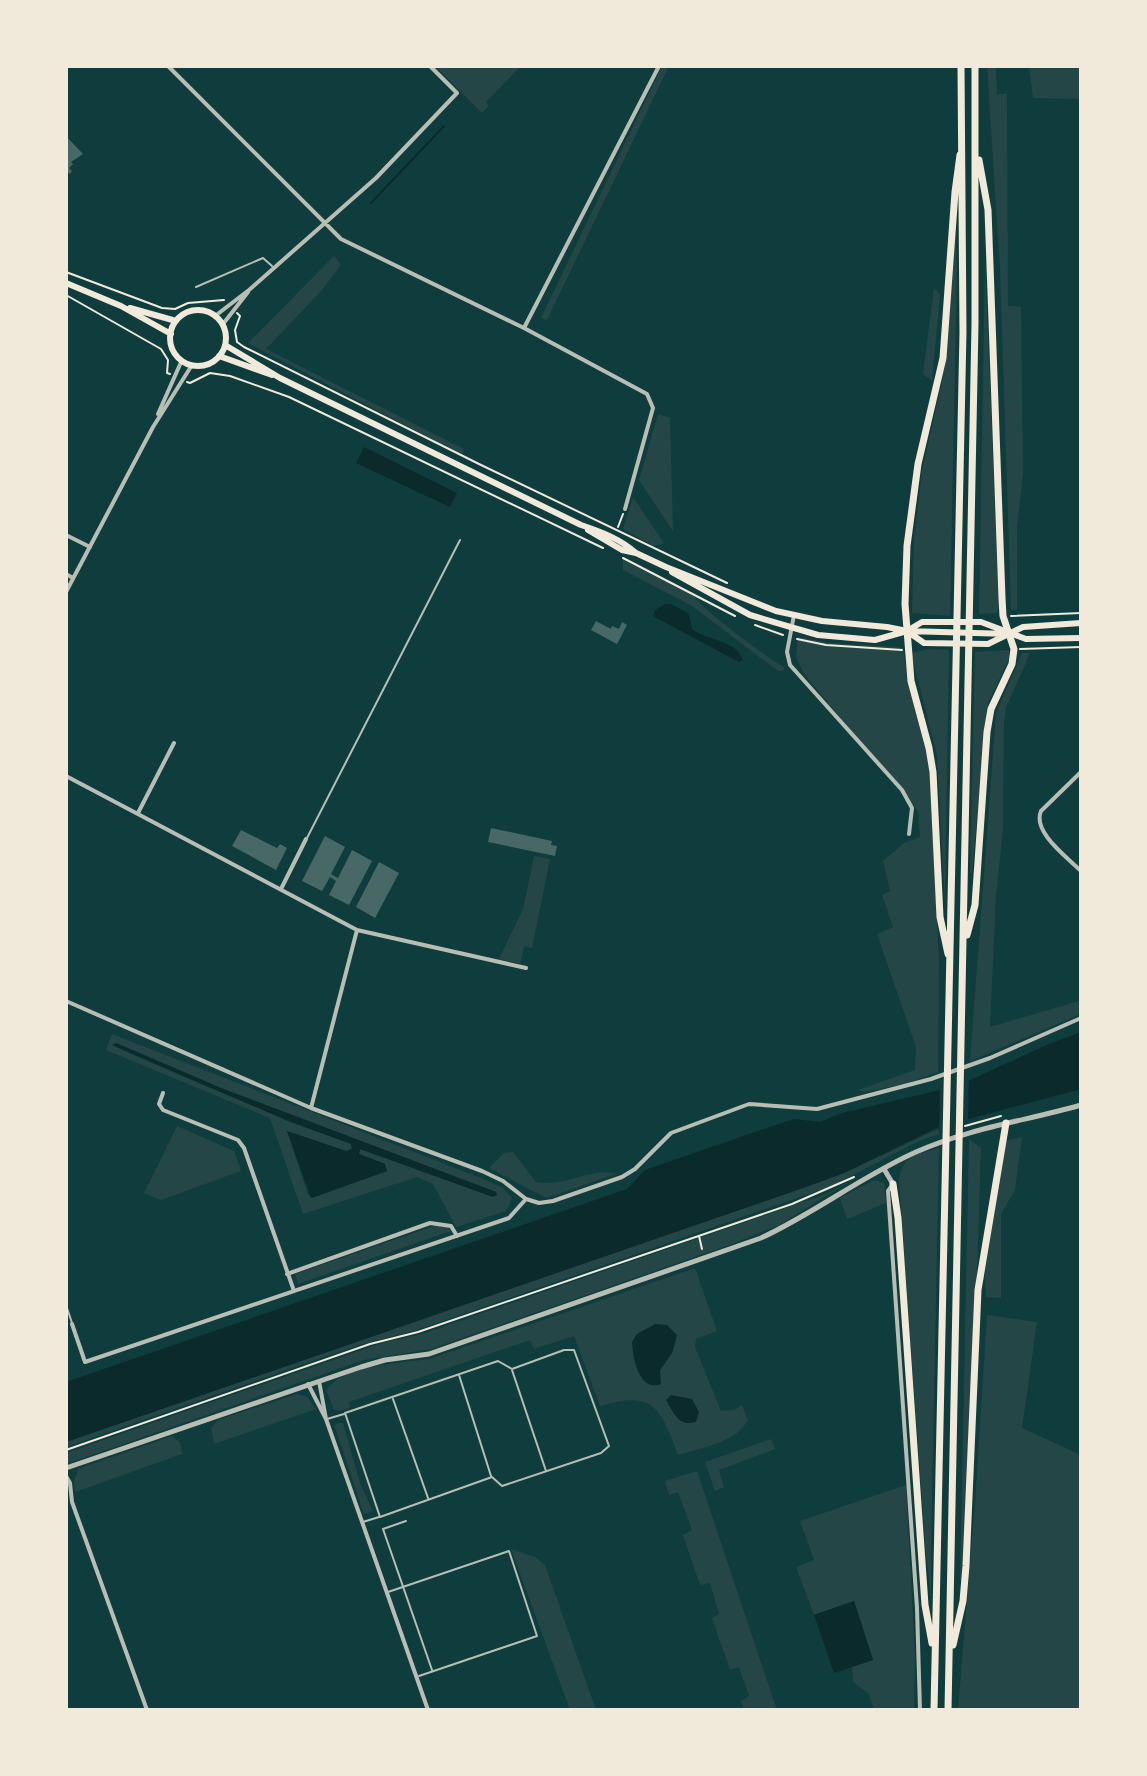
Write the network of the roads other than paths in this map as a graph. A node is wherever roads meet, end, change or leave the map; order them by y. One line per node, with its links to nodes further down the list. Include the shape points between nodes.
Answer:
1 (168, 66): 8 (street)
2 (430, 66): 8 (street, via 457,93 376,178)
3 (659, 66): 17 (street)
4 (961, 66): 6 (highway)
5 (975, 66): 7 (highway)
6 (963, 129): 36 (highway, via 943,358 918,464 907,546); 50 (highway)
7 (976, 141): 37 (highway, via 988,210 1003,616); 48 (highway)
8 (323, 223): 9 (street); 17 (street, via 341,239)
9 (273, 267): 11 (lane, via 263,258); 12 (street)
10 (66, 283): 13 (main road)
11 (196, 287)
12 (249, 290): 14 (street); 16 (street)
13 (121, 306): 15 (main road); 18 (main road)
14 (215, 316): 15 (main road, via 195,310); 16 (main road)
15 (176, 321): 18 (main road)
16 (223, 324): 19 (main road)
17 (524, 328): 25 (street, via 651,399 653,408)
18 (171, 334): 21 (main road)
19 (225, 345): 20 (main road); 23 (main road)
20 (219, 356): 22 (main road); 23 (main road)
21 (182, 360): 22 (main road); 24 (street)
22 (192, 365): 24 (street)
23 (280, 378): 29 (main road)
24 (153, 427): 28 (street)
25 (625, 509)
26 (66, 535): 28 (street)
27 (460, 540): 44 (lane)
28 (90, 547): 31 (street)
29 (666, 567): 33 (main road); 35 (main road, via 750,615)
30 (66, 574): 31 (street)
31 (73, 578): 32 (street)
32 (66, 592)
33 (794, 615): 35 (street); 36 (main road)
34 (1081, 623): 37 (main road, via 1023,627)
35 (792, 629): 36 (main road, via 875,640); 43 (street, via 790,665 902,790 912,808)
36 (907, 631): 37 (main road); 37 (main road, via 922,622 981,622); 37 (main road, via 924,643 943,644 993,644); 50 (highway, via 911,681 933,772 940,917)
37 (1009, 634): 38 (main road, via 1026,639); 48 (highway, via 1012,664 991,709 987,732 975,905)
38 (1081, 638)
39 (174, 743): 42 (street)
40 (1081, 772): 45 (street, via 1038,818 1042,830)
41 (66, 776): 42 (street)
42 (138, 813): 46 (street)
43 (909, 834)
44 (306, 839): 46 (street)
45 (1081, 871)
46 (281, 888): 47 (street)
47 (357, 930): 49 (street); 55 (street)
48 (964, 944): 85 (highway)
49 (526, 968)
50 (951, 968): 84 (highway)
51 (66, 1001): 55 (street)
52 (1081, 1018): 59 (street, via 931,1079 817,1109 749,1104 671,1133 622,1177 547,1202)
53 (163, 1093): 61 (street, via 163,1110 238,1140 244,1148)
54 (1081, 1105): 56 (street)
55 (311, 1108): 59 (street, via 482,1171)
56 (1004, 1120): 57 (street, via 937,1143); 85 (highway, via 978,1290 966,1566)
57 (884, 1169): 58 (street); 67 (street, via 791,1225 704,1259 429,1354 385,1360)
58 (893, 1184): 84 (highway, via 925,1605); 90 (street, via 888,1191)
59 (526, 1199): 60 (street, via 509,1218)
60 (457, 1236): 61 (street, via 451,1226 430,1223); 62 (street)
61 (287, 1274): 62 (street)
62 (294, 1291): 64 (street, via 85,1362)
63 (66, 1305): 64 (lane)
64 (72, 1324)
65 (512, 1369): 66 (lane, via 498,1361); 73 (lane); 73 (lane, via 574,1350 609,1446)
66 (459, 1374): 69 (lane); 75 (lane)
67 (319, 1381): 68 (street); 71 (street)
68 (308, 1384): 71 (street); 72 (street)
69 (393, 1397): 70 (lane); 77 (lane)
70 (345, 1413): 71 (lane); 79 (lane)
71 (326, 1419): 81 (street)
72 (66, 1468)
73 (546, 1471): 75 (lane, via 502,1486)
74 (66, 1476): 78 (street)
75 (492, 1477): 77 (lane)
76 (66, 1495): 78 (street)
77 (428, 1500): 79 (lane)
78 (72, 1502): 88 (street)
79 (380, 1517): 81 (lane)
80 (406, 1521): 82 (lane, via 383,1529)
81 (363, 1522): 83 (street)
82 (403, 1587): 83 (lane); 86 (lane); 86 (lane, via 509,1551 537,1636)
83 (387, 1592): 87 (street)
84 (935, 1661): 91 (highway)
85 (949, 1663): 92 (highway)
86 (433, 1671): 87 (lane)
87 (416, 1677): 89 (street)
88 (147, 1710)
89 (428, 1710)
90 (920, 1710)
91 (934, 1710)
92 (948, 1710)

